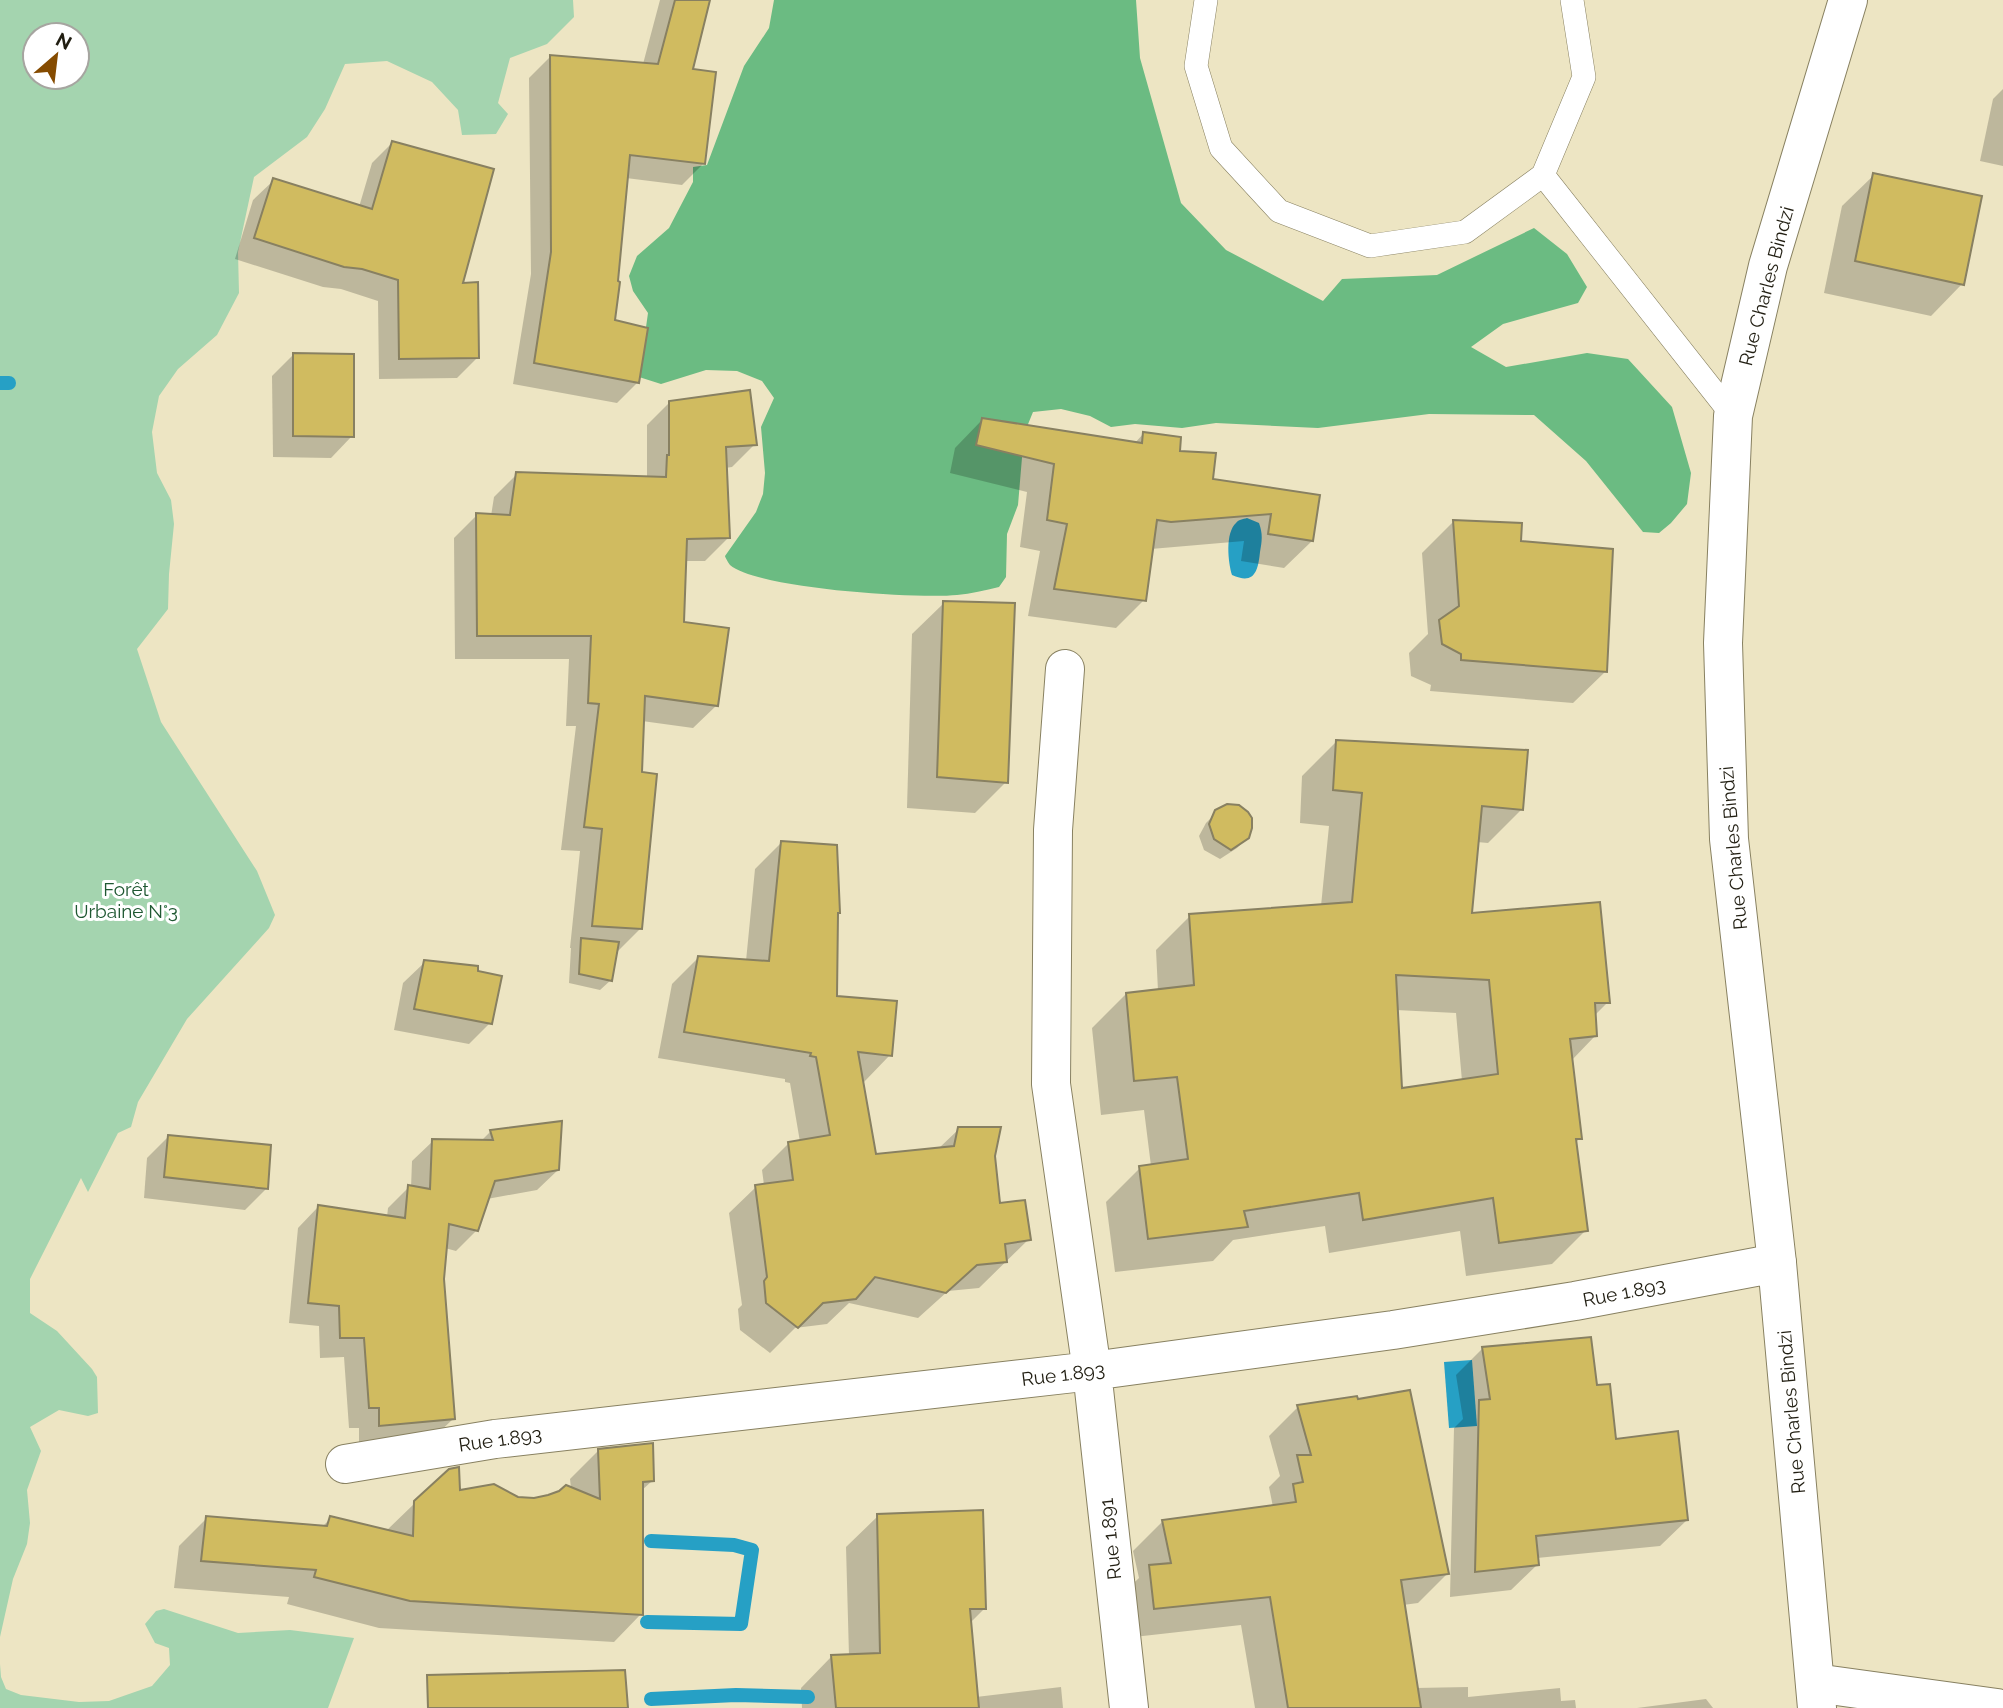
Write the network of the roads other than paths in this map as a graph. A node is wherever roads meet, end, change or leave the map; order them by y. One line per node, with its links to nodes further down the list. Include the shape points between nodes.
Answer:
1 (1206, 0): 4 (lane, via 1196,66 1221,148 1279,211 1370,246 1465,232)
2 (1572, 0): 4 (lane, via 1584,77)
3 (1848, 0): 5 (street, Rue Charles Bindzi, via 1768,266)
4 (1543, 175): 5 (lane)
5 (1733, 416): 7 (street, Rue Charles Bindzi, via 1723,643 1729,839)
6 (1065, 669): 8 (street, Rue 1.891, via 1053,830 1051,1084)
7 (1777, 1263): 8 (street, Rue 1.893, via 1523,1310); 10 (street, Rue Charles Bindzi)
8 (1092, 1371): 9 (street, Rue 1.893, via 495,1438); 11 (street, Rue 1.891)
9 (345, 1464)
10 (1816, 1696): 12 (street)
11 (1129, 1708)
12 (1997, 1708)

